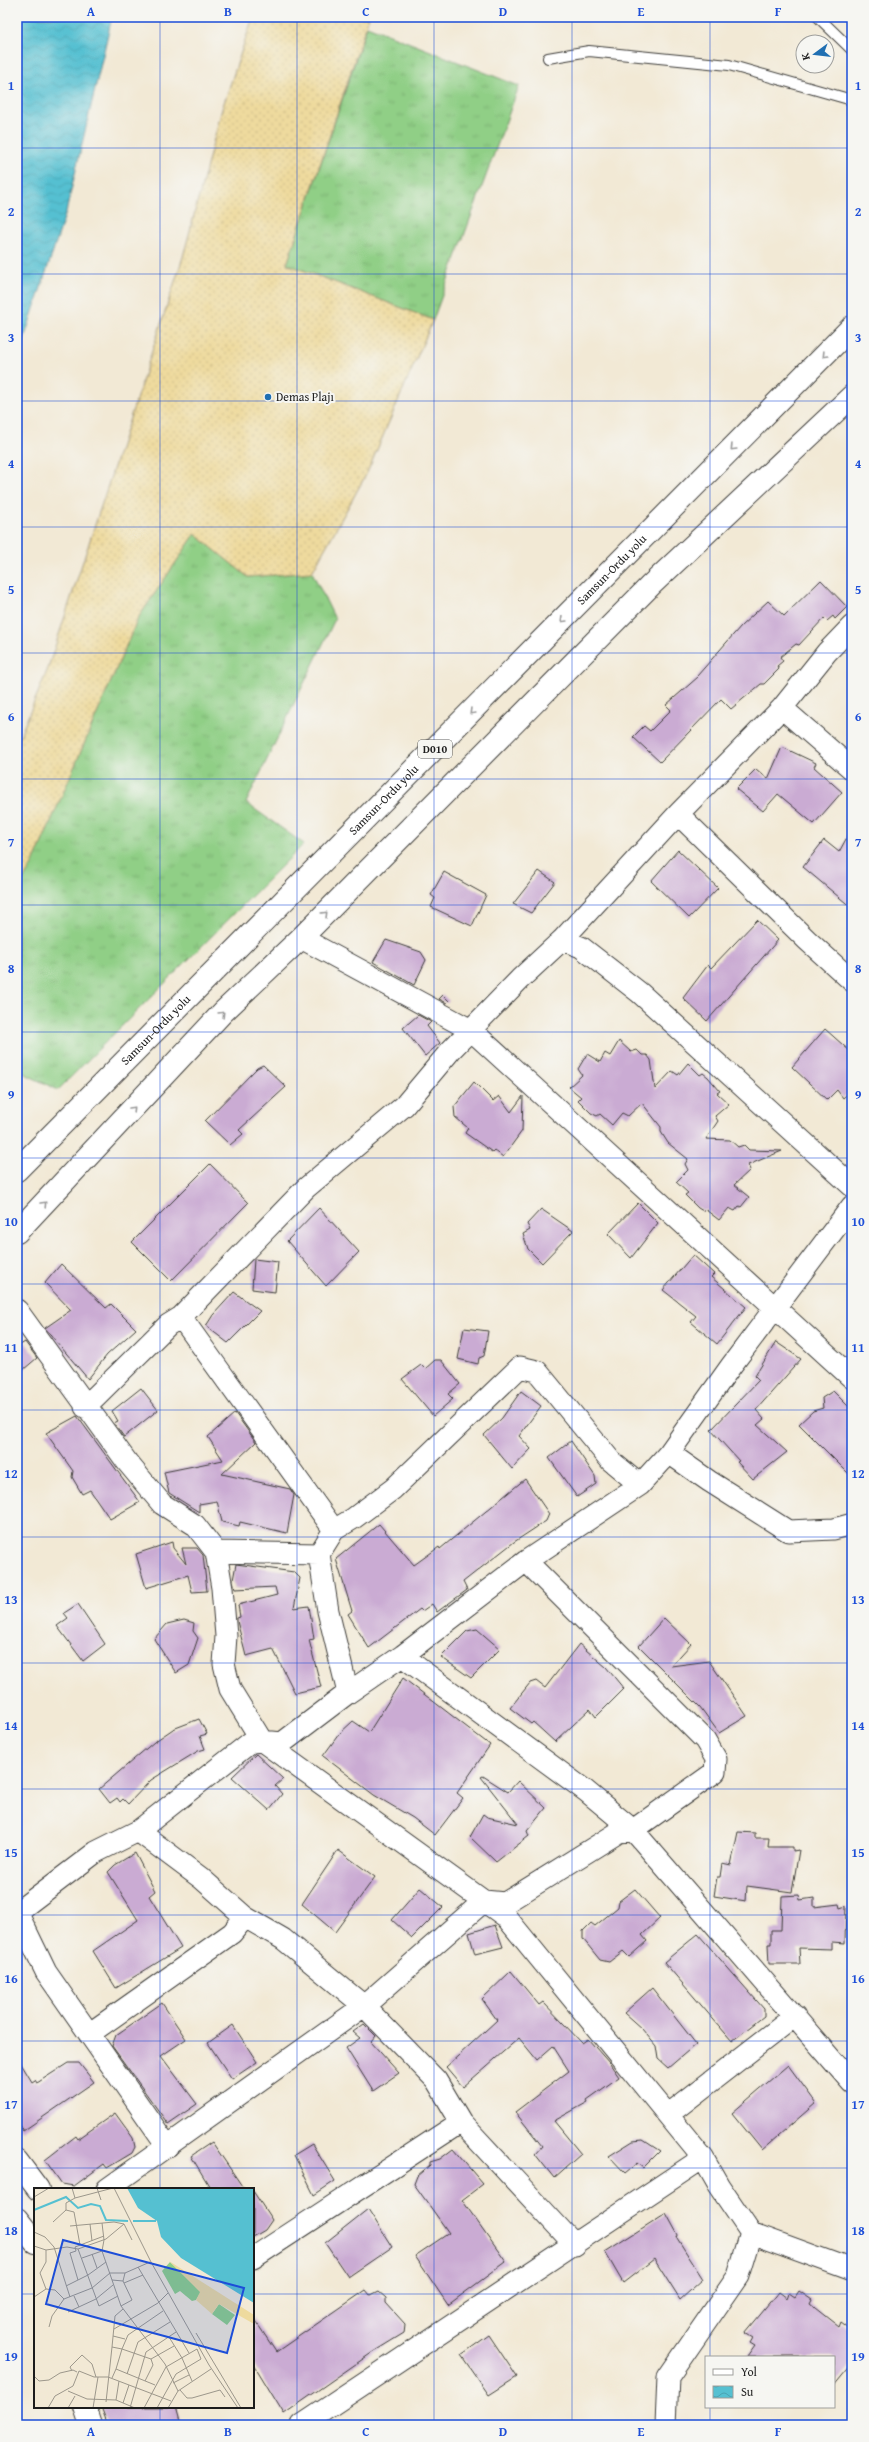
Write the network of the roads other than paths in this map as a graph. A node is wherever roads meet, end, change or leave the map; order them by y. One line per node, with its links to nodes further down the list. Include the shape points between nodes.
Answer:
1 (818, 17): 2 (lane)
2 (852, 50)
3 (548, 58): 4 (lane, via 589,51 729,65)
4 (852, 100)
5 (852, 328): 15 (main road, Samsun-Ordu yolu / D010, one-way to 15)
6 (852, 396): 11 (main road, one-way to 6, via 651,585)
7 (852, 626): 8 (street, via 827,652)
8 (782, 708): 9 (street); 10 (street)
9 (852, 769)
10 (678, 814): 12 (street); 13 (street)
11 (301, 938): 14 (street); 18 (main road, one-way to 11, via 223,1012)
12 (562, 940): 14 (street); 16 (street, via 581,947 640,993)
13 (852, 981)
14 (471, 1030): 19 (street); 21 (street, via 404,1106 306,1188)
15 (17, 1170)
16 (852, 1186)
17 (852, 1206): 19 (street)
18 (17, 1232)
19 (775, 1308): 22 (street); 24 (street)
20 (17, 1310): 23 (street)
21 (181, 1317): 23 (street, via 168,1326); 27 (street)
22 (852, 1378)
23 (85, 1406): 28 (street, via 126,1462 162,1504 195,1525)
24 (670, 1453): 25 (street); 26 (street, via 788,1531 834,1528)
25 (640, 1484): 27 (street, via 611,1461 538,1371 520,1367 393,1489); 30 (street)
26 (852, 1524)
27 (334, 1530): 29 (street)
28 (216, 1552): 29 (street); 33 (street, via 226,1636 224,1664 230,1689)
29 (320, 1554): 32 (street, via 328,1611)
30 (526, 1561): 31 (street); 34 (street, via 705,1740 716,1759 715,1772)
31 (402, 1656): 32 (street); 34 (street, via 586,1791)
32 (348, 1693): 33 (street, via 282,1743)
33 (262, 1741): 35 (street, via 251,1742); 36 (street)
34 (633, 1830): 36 (street, via 618,1832 505,1903); 40 (street)
35 (138, 1831): 37 (street, via 96,1852); 38 (street, via 201,1878)
36 (484, 1901): 39 (street); 43 (street, via 506,1917)
37 (17, 1912): 41 (street, via 46,1972)
38 (245, 1917): 39 (street, via 283,1939); 41 (street, via 232,1933)
39 (364, 2006): 44 (street, via 436,2080); 45 (street)
40 (795, 2016): 42 (street); 43 (street)
41 (89, 2034): 45 (street)
42 (852, 2083)
43 (669, 2114): 46 (street)
44 (461, 2122): 53 (street); 54 (street)
45 (168, 2147): 49 (street)
46 (703, 2158): 51 (street); 53 (street)
47 (17, 2161): 48 (main road)
48 (37, 2188)
49 (108, 2188)
50 (17, 2219): 52 (main road)
51 (751, 2233): 55 (street); 59 (street, via 738,2276 668,2377)
52 (34, 2241)
53 (575, 2245): 58 (street)
54 (254, 2257)
55 (852, 2270)
56 (85, 2408): 57 (main road)
57 (91, 2425)
58 (302, 2425)
59 (666, 2425)

